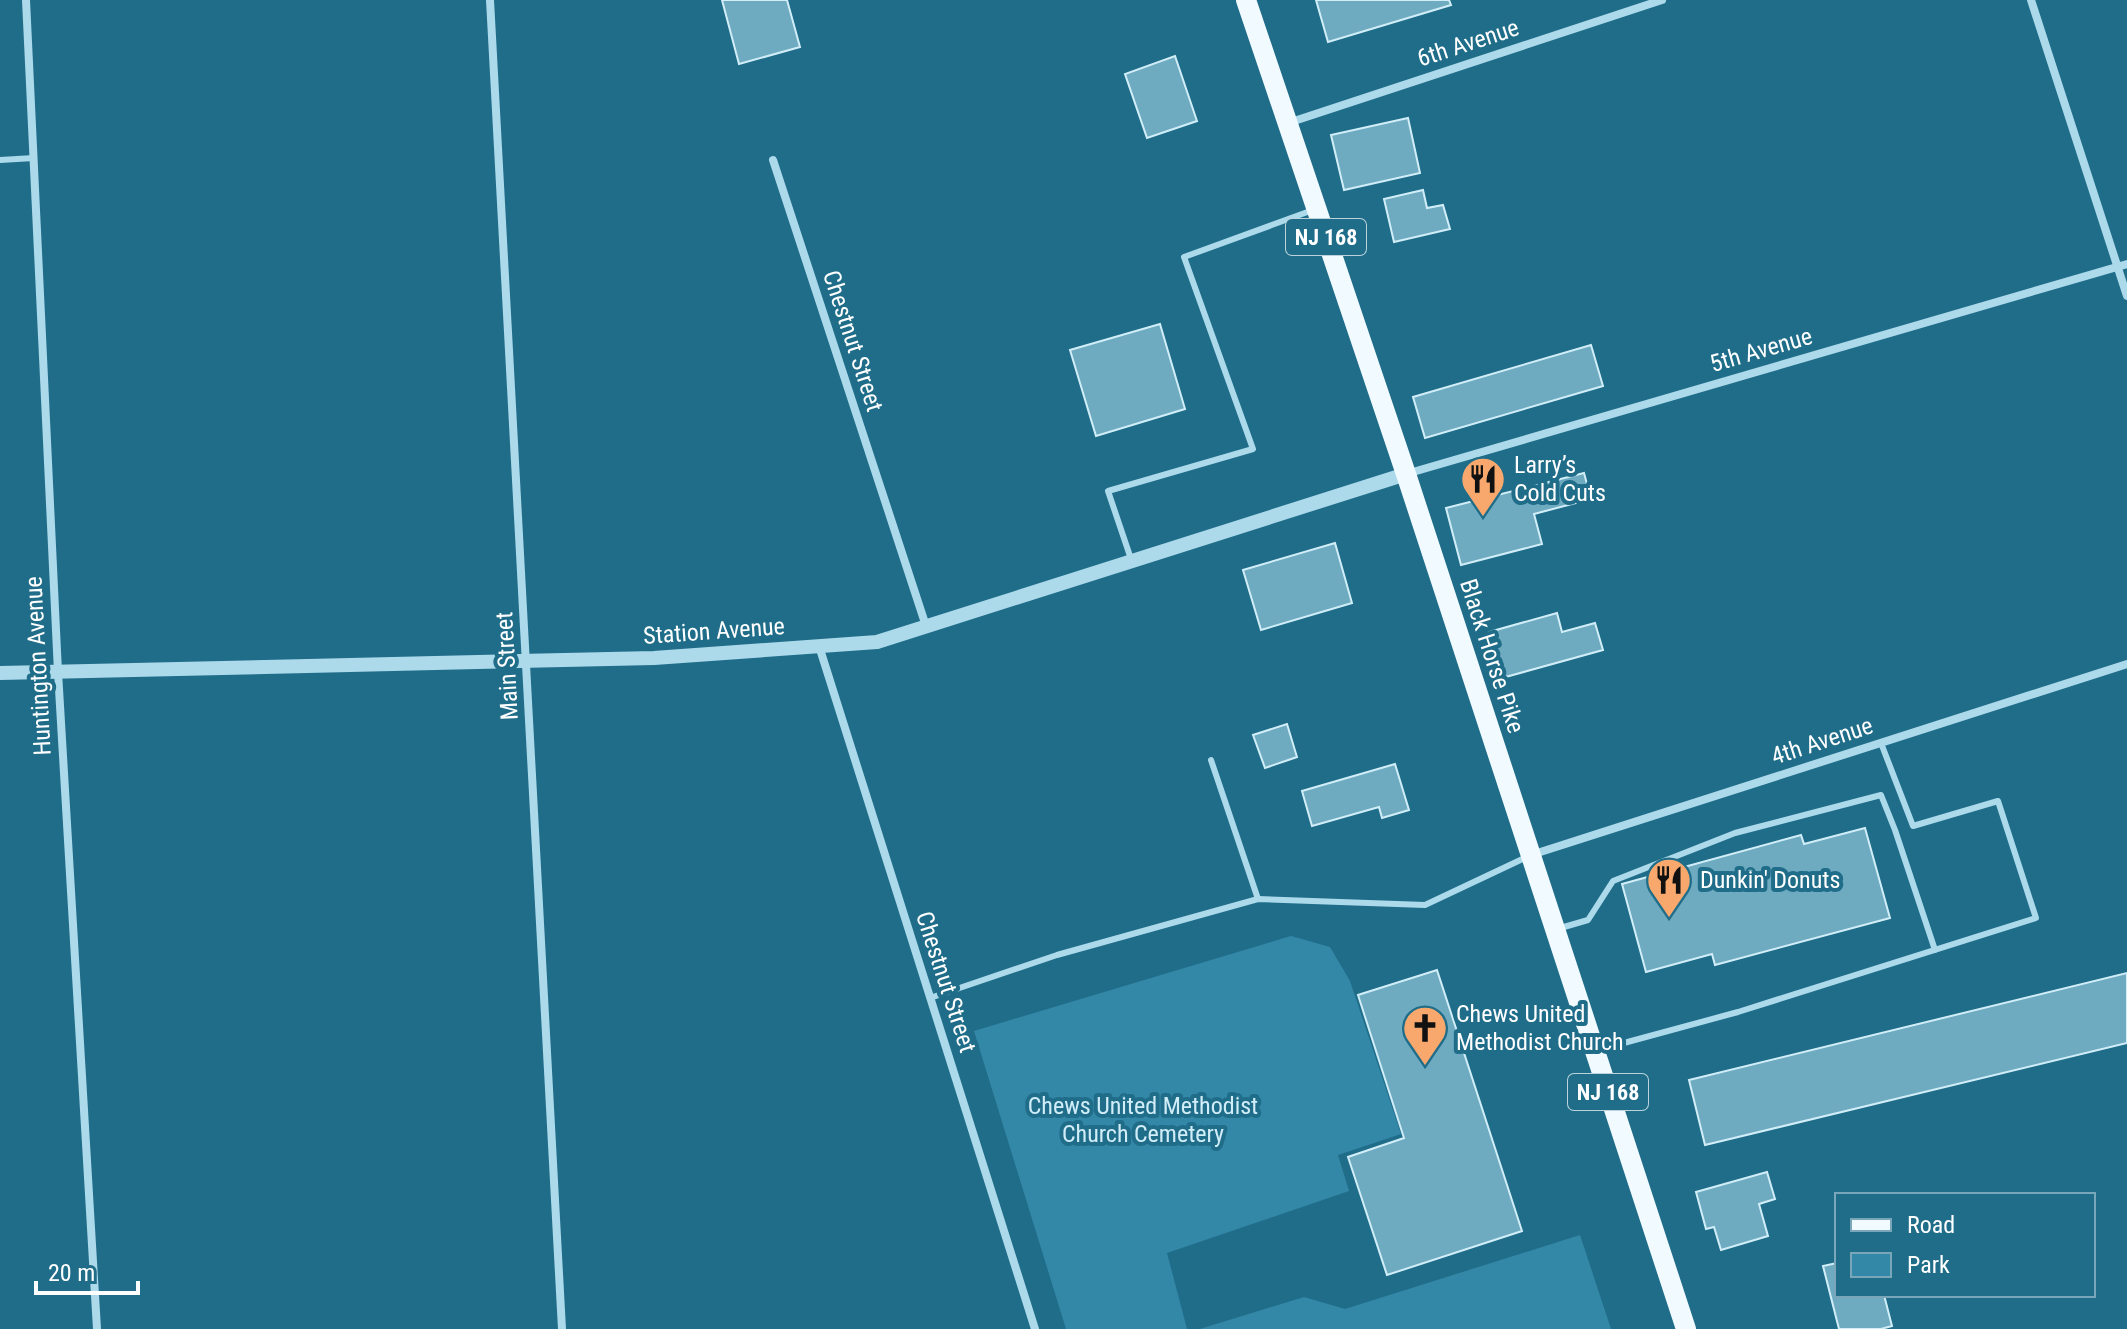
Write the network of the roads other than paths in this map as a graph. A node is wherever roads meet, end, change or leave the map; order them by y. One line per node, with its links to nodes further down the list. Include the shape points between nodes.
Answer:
1 (26, 0): 7 (street, Huntington Avenue)
2 (490, 0): 18 (street, Main Street)
3 (1246, 0): 6 (main road, Black Horse Pike / NJ 168)
4 (1662, 0): 6 (street, 6th Avenue)
5 (2031, 0): 12 (street)
6 (1288, 124): 10 (main road, Black Horse Pike / NJ 168)
7 (34, 158): 8 (lane); 20 (street, Huntington Avenue)
8 (0, 160)
9 (773, 160): 16 (street, Chestnut Street)
10 (1317, 209): 14 (main road, Black Horse Pike / NJ 168); 15 (lane, via 1184,257 1253,449 1108,491)
11 (2127, 264): 12 (street, 5th Avenue)
12 (2117, 267): 13 (street); 14 (street, 5th Avenue)
13 (2127, 296)
14 (1406, 474): 15 (street, Station Avenue); 26 (main road, Black Horse Pike / NJ 168)
15 (1132, 561): 16 (street, Station Avenue)
16 (926, 626): 17 (street, Station Avenue, via 877,642)
17 (819, 646): 18 (street, Station Avenue); 30 (street, Chestnut Street)
18 (527, 662): 20 (street, Station Avenue); 33 (street, Main Street)
19 (2127, 664): 22 (street, 4th Avenue)
20 (58, 672): 21 (street, Station Avenue); 32 (street, Huntington Avenue)
21 (0, 673)
22 (1881, 743): 24 (lane); 26 (street, 4th Avenue)
23 (1211, 760): 27 (lane)
24 (1913, 826): 25 (lane); 29 (lane, via 1998,801 2036,918)
25 (1895, 830): 28 (lane, via 1881,795 1735,833 1613,881 1588,920); 29 (lane)
26 (1530, 855): 27 (lane, via 1425,905); 28 (main road, Black Horse Pike / NJ 168)
27 (1258, 899): 30 (lane, via 1057,955)
28 (1555, 929): 31 (main road, Black Horse Pike / NJ 168)
29 (1935, 950): 31 (lane)
30 (930, 998): 34 (street, Chestnut Street)
31 (1594, 1051): 35 (main road, Black Horse Pike / NJ 168)
32 (97, 1329)
33 (562, 1329)
34 (1035, 1329)
35 (1686, 1329)

